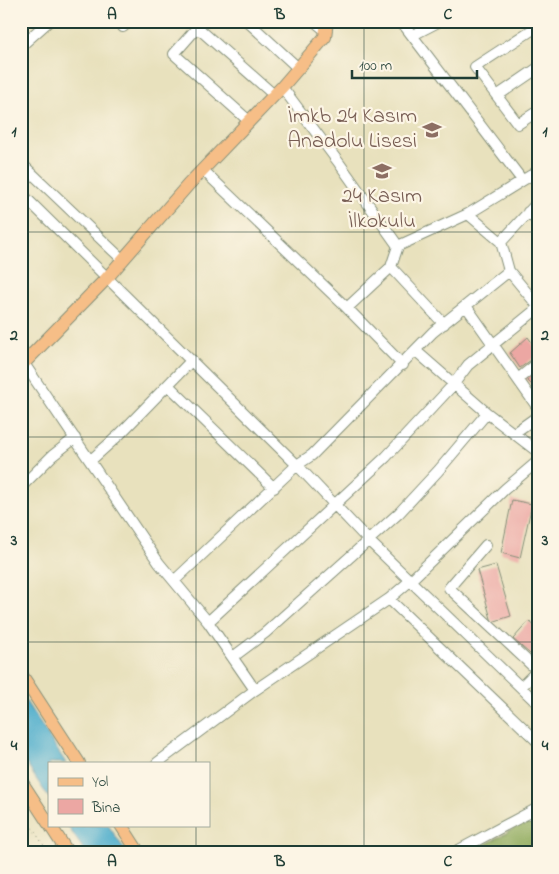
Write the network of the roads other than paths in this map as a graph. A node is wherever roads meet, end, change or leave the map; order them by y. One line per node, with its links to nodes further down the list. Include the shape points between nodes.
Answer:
1 (48, 21): 10 (street)
2 (247, 21): 11 (street)
3 (314, 21): 7 (street)
4 (401, 21): 9 (street)
5 (437, 22): 9 (street)
6 (200, 24): 13 (street); 16 (street, via 174,54)
7 (327, 26): 11 (main road, via 325,37)
8 (538, 26): 14 (street, via 474,67)
9 (413, 35): 20 (street)
10 (21, 46)
11 (298, 68): 13 (main road)
12 (538, 68): 14 (street)
13 (278, 91): 16 (main road); 27 (street, via 339,163)
14 (497, 96): 15 (street, via 518,124)
15 (538, 111)
16 (249, 121): 18 (main road)
17 (21, 163): 28 (street)
18 (203, 170): 28 (main road); 34 (street)
19 (538, 171): 20 (street)
20 (522, 180): 24 (street)
21 (21, 193): 31 (street)
22 (538, 202): 23 (street)
23 (528, 212): 25 (street); 26 (street)
24 (468, 214): 26 (street); 27 (street)
25 (538, 222)
26 (502, 242): 30 (street)
27 (398, 246): 29 (street)
28 (123, 260): 31 (main road)
29 (391, 267): 34 (street); 35 (street)
30 (509, 271): 32 (street); 33 (street)
31 (106, 279): 38 (street); 39 (main road)
32 (466, 306): 35 (street); 36 (street)
33 (538, 307): 36 (street)
34 (347, 308): 41 (street)
35 (444, 324): 37 (street)
36 (493, 344): 42 (street); 44 (street, via 468,365)
37 (416, 351): 41 (street); 44 (street)
38 (192, 360): 43 (street); 53 (street)
39 (22, 363): 49 (street)
40 (538, 363): 42 (street)
41 (403, 365): 53 (street, via 312,455)
42 (518, 379): 45 (street)
43 (168, 385): 51 (street); 55 (street)
44 (453, 385): 46 (street); 56 (street, via 412,431)
45 (538, 408)
46 (487, 413): 48 (street); 57 (street, via 419,493)
47 (538, 416): 48 (street)
48 (514, 433): 50 (street)
49 (75, 438): 51 (street); 54 (street)
50 (538, 452)
51 (90, 461): 59 (street)
52 (538, 462): 60 (street, via 505,489)
53 (297, 465): 55 (street); 56 (street)
54 (21, 487)
55 (274, 488): 59 (street)
56 (335, 506): 57 (street); 62 (street)
57 (368, 540): 60 (street); 63 (street, via 265,633)
58 (486, 545): 64 (street, via 449,588)
59 (174, 581): 62 (street)
60 (410, 581): 61 (street); 66 (street)
61 (389, 599): 67 (street); 69 (street)
62 (208, 622): 63 (street)
63 (233, 657): 67 (street)
64 (537, 671): 66 (street)
65 (21, 674): 70 (main road)
66 (521, 687): 68 (street)
67 (255, 690): 71 (street)
68 (538, 704)
69 (538, 742)
70 (79, 762)
71 (158, 762)
72 (21, 781): 74 (main road)
73 (538, 808): 79 (street)
74 (48, 822)
75 (50, 826): 77 (main road)
76 (121, 826): 78 (main road)
77 (68, 853)
78 (139, 853)
79 (453, 853)

